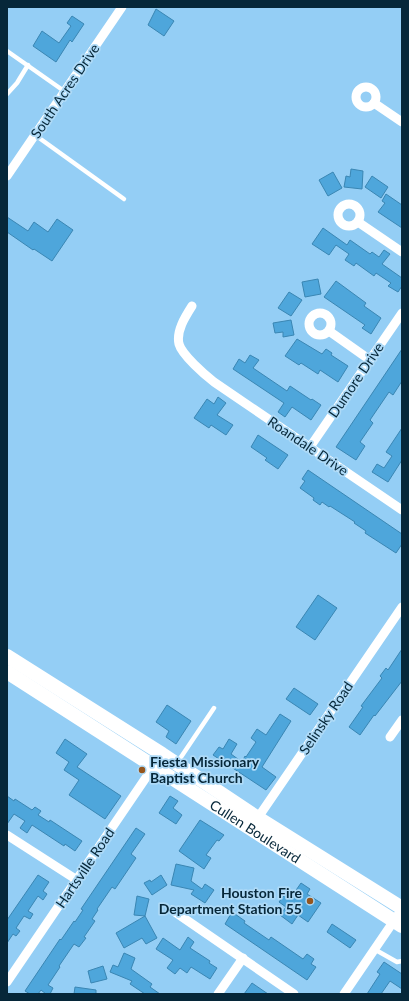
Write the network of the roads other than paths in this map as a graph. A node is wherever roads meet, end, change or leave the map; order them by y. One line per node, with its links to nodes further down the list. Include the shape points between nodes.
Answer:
1 (122, 7): 4 (street, South Acres Drive)
2 (7, 50): 3 (lane)
3 (28, 65): 4 (lane); 5 (lane)
4 (64, 91): 8 (street, South Acres Drive)
5 (7, 94)
6 (374, 103): 7 (street)
7 (402, 122)
8 (35, 135): 9 (street, South Acres Drive); 10 (lane)
9 (7, 176)
10 (124, 199)
11 (358, 222): 12 (street)
12 (402, 252)
13 (192, 306): 17 (street, Roandale Drive, via 181,326 179,345 197,368)
14 (402, 313): 16 (street, Dumore Drive)
15 (329, 331): 16 (street)
16 (370, 360): 17 (street, Dumore Drive)
17 (310, 447): 18 (street, Roandale Drive)
18 (400, 505)
19 (402, 607): 29 (street, Selinsky Road)
20 (7, 656): 22 (main road, Cullen Boulevard)
21 (7, 672): 22 (main road, Cullen Boulevard)
22 (72, 706): 26 (main road, Cullen Boulevard); 28 (main road, Cullen Boulevard)
23 (214, 708): 27 (lane)
24 (402, 720): 25 (street)
25 (390, 737)
26 (162, 754): 27 (main road, Cullen Boulevard); 28 (street, Hartsville Road)
27 (176, 764): 29 (main road, Cullen Boulevard)
28 (154, 767): 29 (main road, Cullen Boulevard); 32 (street, Hartsville Road)
29 (255, 823): 31 (main road, Cullen Boulevard)
30 (7, 835): 32 (street)
31 (327, 869): 33 (main road, Cullen Boulevard); 35 (main road, Cullen Boulevard)
32 (77, 880): 39 (street, Hartsville Road)
33 (402, 908): 35 (street)
34 (172, 910): 37 (street)
35 (398, 923): 36 (street)
36 (374, 949): 38 (lane, via 396,962); 42 (street)
37 (243, 958): 40 (street); 41 (street)
38 (402, 960)
39 (7, 982)
40 (218, 994)
41 (294, 994)
42 (344, 994)

